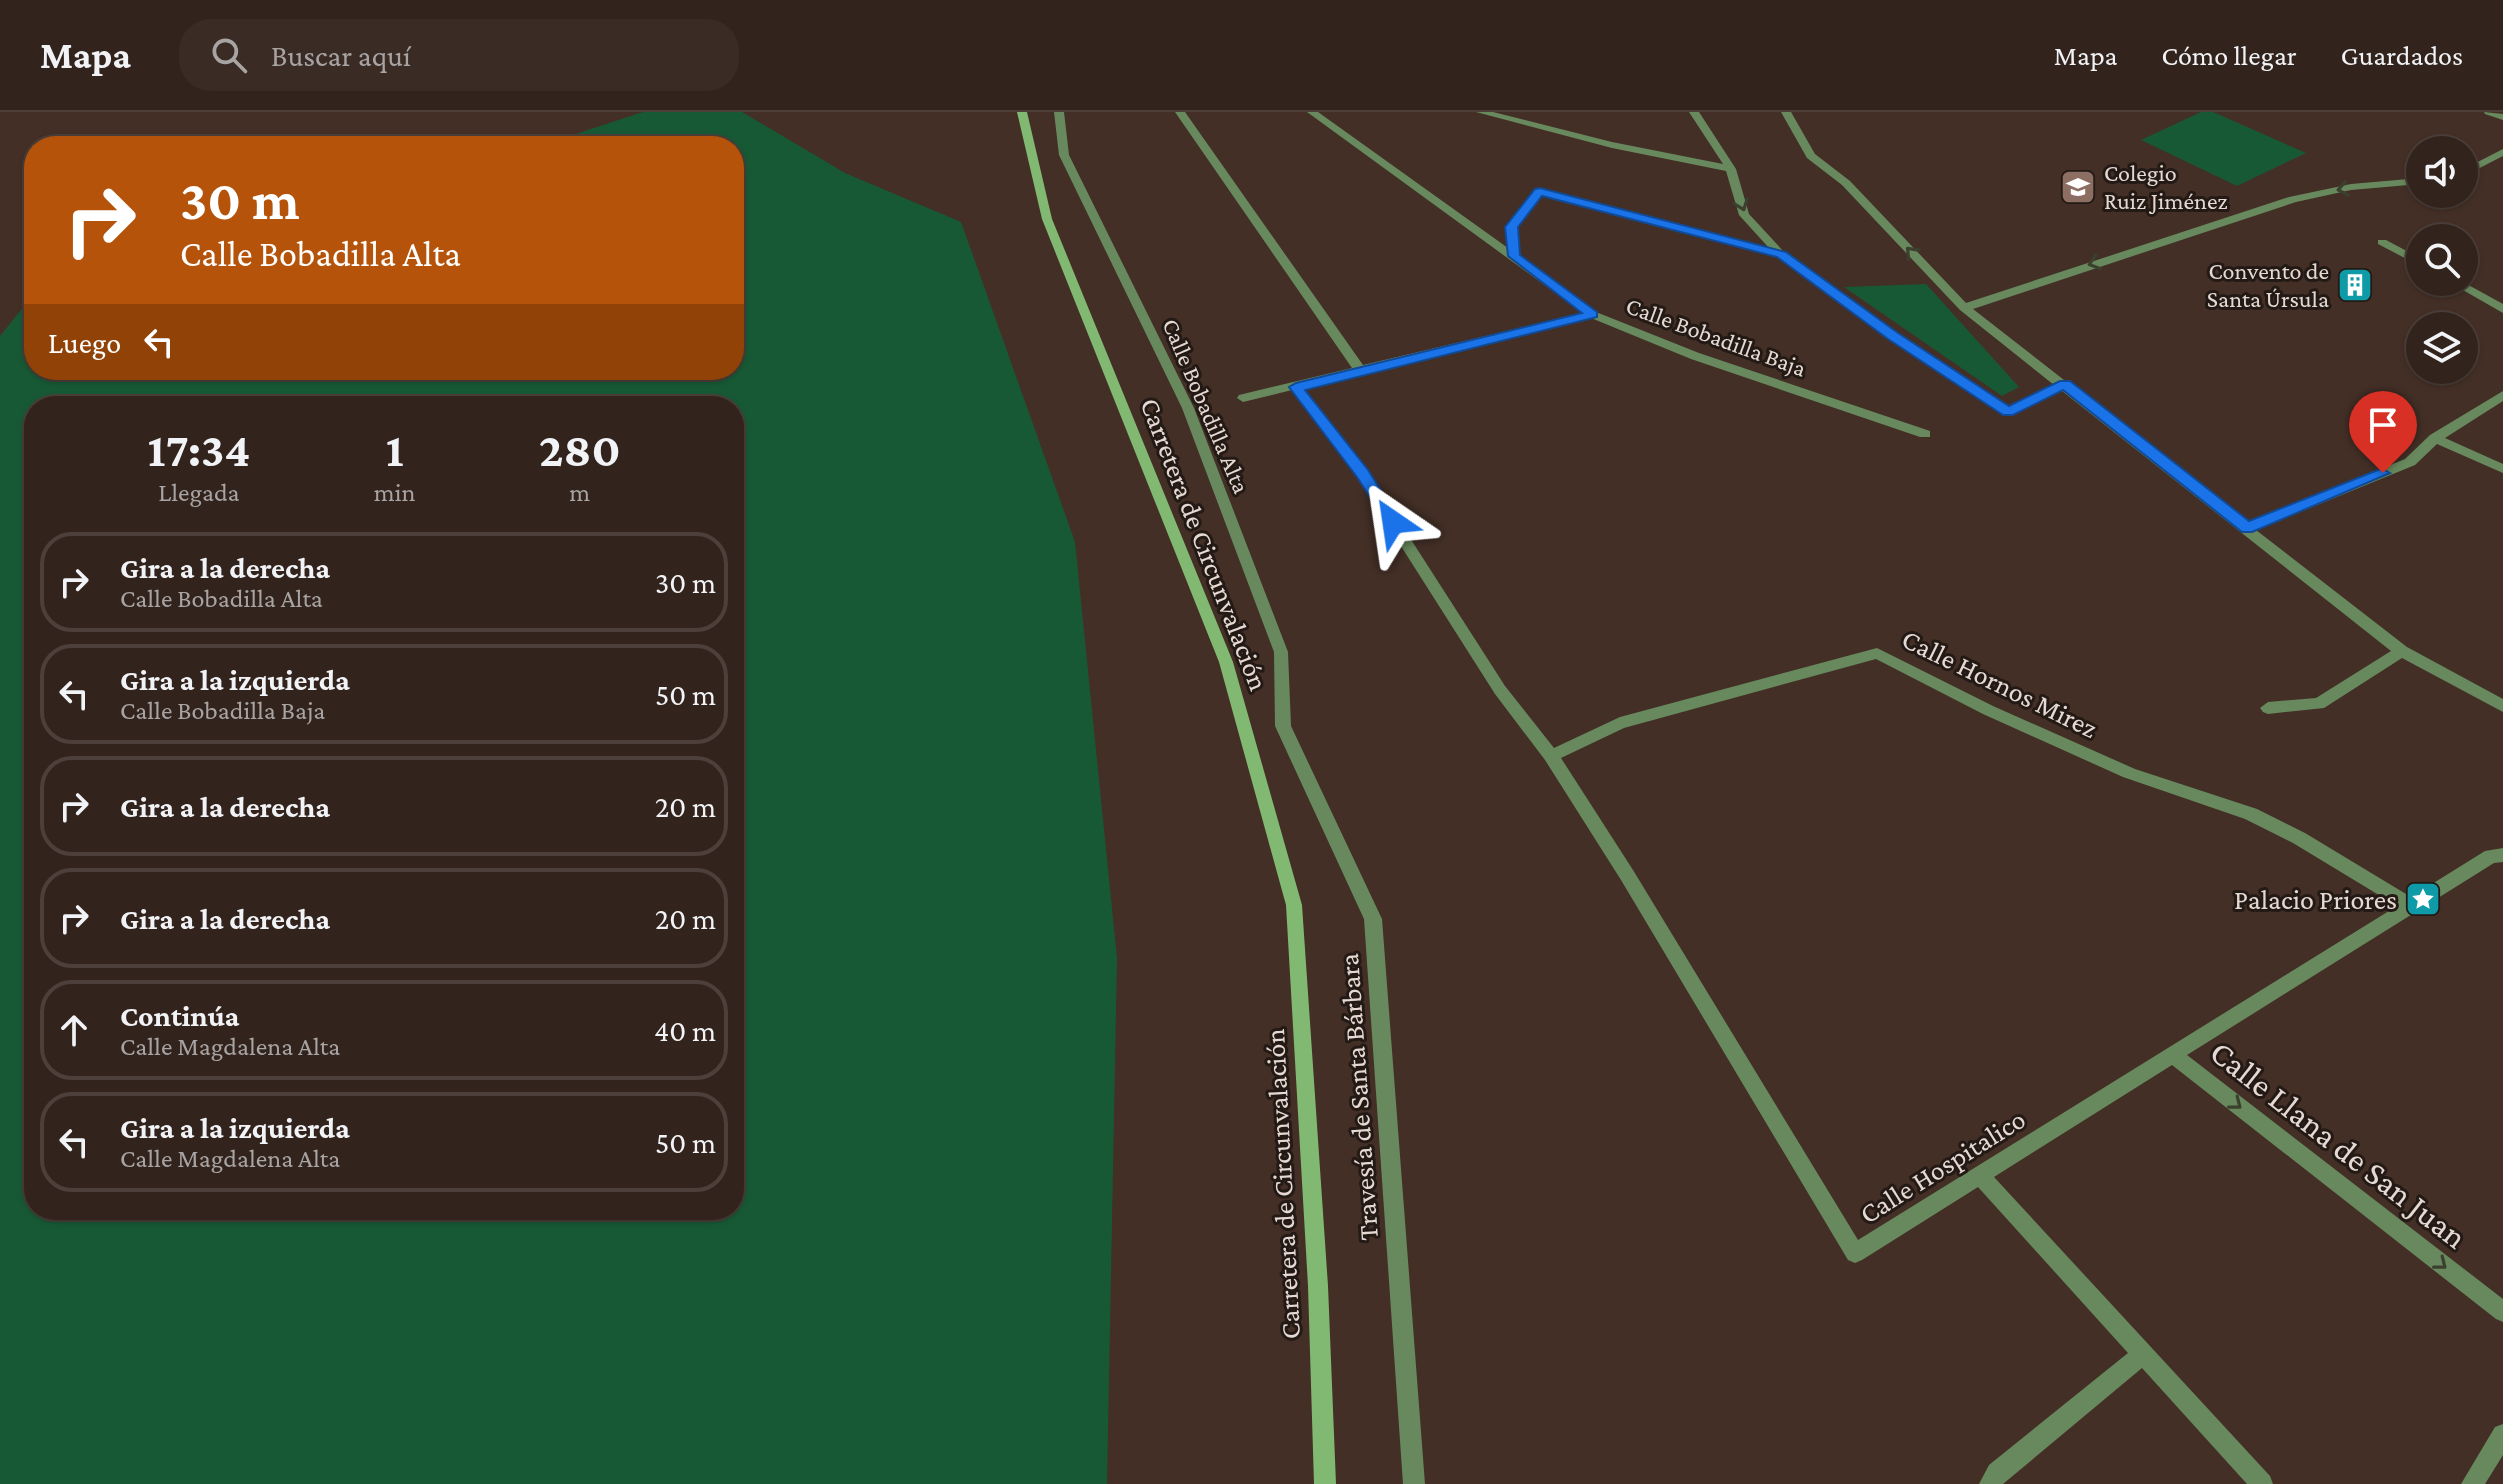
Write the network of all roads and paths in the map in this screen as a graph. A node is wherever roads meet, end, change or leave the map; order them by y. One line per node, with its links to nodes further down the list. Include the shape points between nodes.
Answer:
1 (1022, 112): 43 (main road, Carretera de Circunvalación, via 1047,219 1226,662 1294,905)
2 (1059, 112): 34 (street, Calle Bobadilla Alta, via 1064,155 1187,404 1281,652)
3 (1180, 112): 22 (street)
4 (1312, 112): 17 (street, Calle Bobadilla Baja)
5 (1484, 112): 12 (street)
6 (1694, 112): 12 (street)
7 (1786, 112): 19 (street, one-way to 7, via 1846,183 1811,156)
8 (2489, 112): 9 (street)
9 (2503, 117)
10 (2503, 152): 11 (street)
11 (2478, 165)
12 (1731, 169): 15 (street, one-way to 15, via 1744,215)
13 (2406, 182): 19 (street, one-way to 19, via 2293,199)
14 (2382, 242): 16 (street)
15 (1781, 255): 17 (street, via 1540,191 1511,227); 23 (street, via 2008,412)
16 (2406, 255)
17 (1514, 256): 21 (street, Calle Bobadilla Baja)
18 (2478, 295): 20 (street)
19 (1964, 308): 23 (street)
20 (2503, 309)
21 (1592, 314): 22 (street, Calle Bobadilla Alta); 27 (street, Calle Bobadilla Baja, via 1695,356)
22 (1360, 370): 24 (street, Calle Bobadilla Alta)
23 (2065, 384): 30 (street)
24 (1296, 387): 26 (street, Calle Bobadilla Alta); 35 (street, Calle Hospitalico, via 1362,474 1500,690)
25 (2503, 395): 28 (street)
26 (1243, 398)
27 (1925, 434)
28 (2435, 438): 29 (street); 30 (street, via 2410,462)
29 (2503, 469)
30 (2247, 528): 31 (street)
31 (2402, 651): 32 (street); 33 (street, via 2319,704)
32 (2503, 706)
33 (2268, 708)
34 (1283, 726): 44 (street, Travesía de Santa Bárbara, via 1373,919)
35 (1551, 756): 37 (street, Calle Hornos Mirez, via 1620,723 1877,653 2129,773 2251,814); 39 (street, Calle Hospitalico, via 1855,1253)
36 (2503, 855): 37 (street, Calle Hospitalico, via 2491,856)
37 (2410, 905): 38 (street, Calle Hospitalico)
38 (2174, 1056): 39 (street, Calle Hospitalico); 40 (street, Calle Llana de San Juan, one-way to 40)
39 (1979, 1175): 41 (street)
40 (2503, 1312)
41 (2141, 1355): 45 (street); 46 (street)
42 (2503, 1435): 47 (street)
43 (1325, 1484)
44 (1414, 1484)
45 (1990, 1484)
46 (2262, 1484)
47 (2472, 1484)

